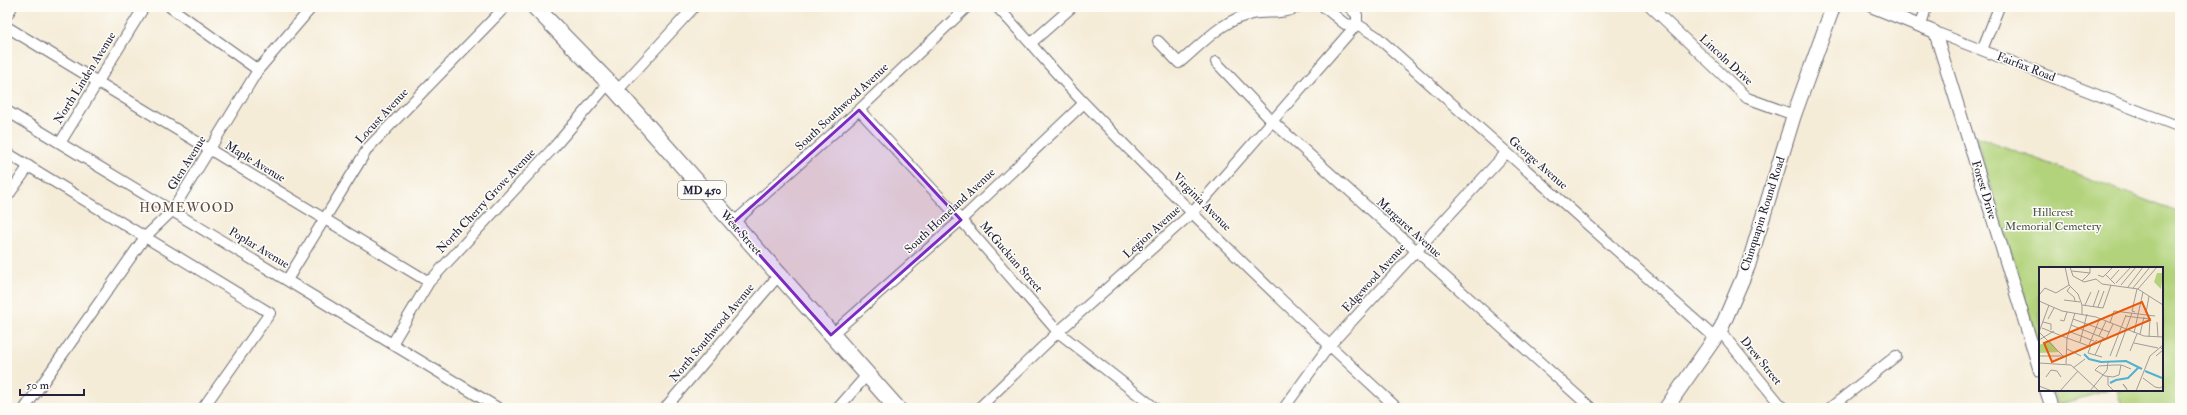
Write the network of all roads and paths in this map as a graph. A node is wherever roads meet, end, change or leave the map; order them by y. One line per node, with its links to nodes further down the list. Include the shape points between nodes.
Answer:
1 (12, 7): 19 (street)
2 (144, 7): 29 (street, North Linden Avenue)
3 (170, 7): 28 (street)
4 (312, 7): 28 (street, Glen Avenue)
5 (505, 7): 45 (street, Locust Avenue, via 368,148)
6 (534, 7): 30 (main road, West Street / MD 450)
7 (694, 7): 30 (street, North Cherry Grove Avenue)
8 (967, 7): 32 (street, South Southwood Avenue)
9 (997, 7): 25 (street, Virginia Avenue)
10 (1072, 7): 25 (street)
11 (1298, 7): 24 (street, via 1236,18 1221,27 1179,63)
12 (1324, 7): 20 (street, George Avenue, via 1345,24)
13 (1349, 7): 20 (street, via 1357,15)
14 (1651, 7): 34 (street, Lincoln Drive, via 1747,98)
15 (1833, 7): 34 (main road, Chinquapin Round Road)
16 (1873, 7): 21 (street, Fairfax Road)
17 (1926, 7): 21 (street)
18 (2000, 7): 26 (street)
19 (7, 15)
20 (1356, 25): 35 (street, Legion Avenue); 40 (street, George Avenue, via 1376,36)
21 (1921, 26): 23 (street, Fairfax Road)
22 (7, 27): 29 (street, Maple Avenue)
23 (1935, 32): 26 (street, Fairfax Road); 59 (street, Forest Drive)
24 (1158, 41)
25 (1031, 43): 31 (street, Virginia Avenue)
26 (1982, 50): 36 (street, Fairfax Road)
27 (1216, 62): 35 (street, Margaret Avenue)
28 (258, 70): 38 (street, Glen Avenue)
29 (98, 82): 37 (street, North Linden Avenue); 38 (street, Maple Avenue)
30 (613, 87): 47 (main road, West Street / MD 450); 52 (street, North Cherry Grove Avenue)
31 (1084, 103): 44 (street, Virginia Avenue); 46 (street, South Homeland Avenue)
32 (860, 110): 46 (street, McGuckian Street); 47 (street, South Southwood Avenue)
33 (7, 111): 37 (street, Poplar Avenue)
34 (1794, 115): 54 (main road, Chinquapin Round Road, via 1753,253)
35 (1272, 121): 44 (street, Legion Avenue); 49 (street, Margaret Avenue)
36 (2180, 127)
37 (60, 143): 43 (street, Poplar Avenue)
38 (210, 150): 43 (street, Glen Avenue); 45 (street, Maple Avenue)
39 (7, 153): 41 (street)
40 (1506, 153): 49 (street, Edgewood Avenue); 54 (street, George Avenue)
41 (29, 166): 42 (street); 48 (street)
42 (7, 198)
43 (172, 210): 48 (street, Glen Avenue); 51 (street, Poplar Avenue)
44 (1193, 212): 53 (street, Legion Avenue); 57 (street, Virginia Avenue)
45 (323, 218): 51 (street, Locust Avenue); 52 (street, Maple Avenue)
46 (961, 220): 53 (street, McGuckian Street); 55 (street, South Homeland Avenue)
47 (732, 224): 50 (main road, West Street / MD 450)
48 (145, 237): 62 (street, Glen Avenue); 63 (street, via 270,313)
49 (1416, 251): 57 (street, Edgewood Avenue); 72 (street, Margaret Avenue)
50 (779, 275): 55 (main road, West Street / MD 450); 65 (street, North Southwood Avenue)
51 (286, 280): 56 (street, Poplar Avenue)
52 (429, 282): 56 (street, North Cherry Grove Avenue)
53 (1058, 332): 68 (street, Legion Avenue); 69 (street, McGuckian Street)
54 (1717, 334): 73 (main road, Chinquapin Round Road); 74 (street, Drew Street)
55 (831, 335): 60 (main road, West Street / MD 450)
56 (392, 344): 64 (street, Poplar Avenue)
57 (1329, 346): 70 (street, Edgewood Avenue); 71 (street, Virginia Avenue)
58 (1896, 356): 75 (street)
59 (2039, 368)
60 (867, 375): 66 (street); 67 (main road, West Street / MD 450)
61 (2046, 391): 76 (street)
62 (25, 408)
63 (203, 408)
64 (498, 408)
65 (665, 408)
66 (838, 408)
67 (897, 408)
68 (979, 408)
69 (1155, 408)
70 (1284, 408)
71 (1397, 408)
72 (1591, 408)
73 (1666, 408)
74 (1782, 408)
75 (1830, 408)
76 (2052, 408)

